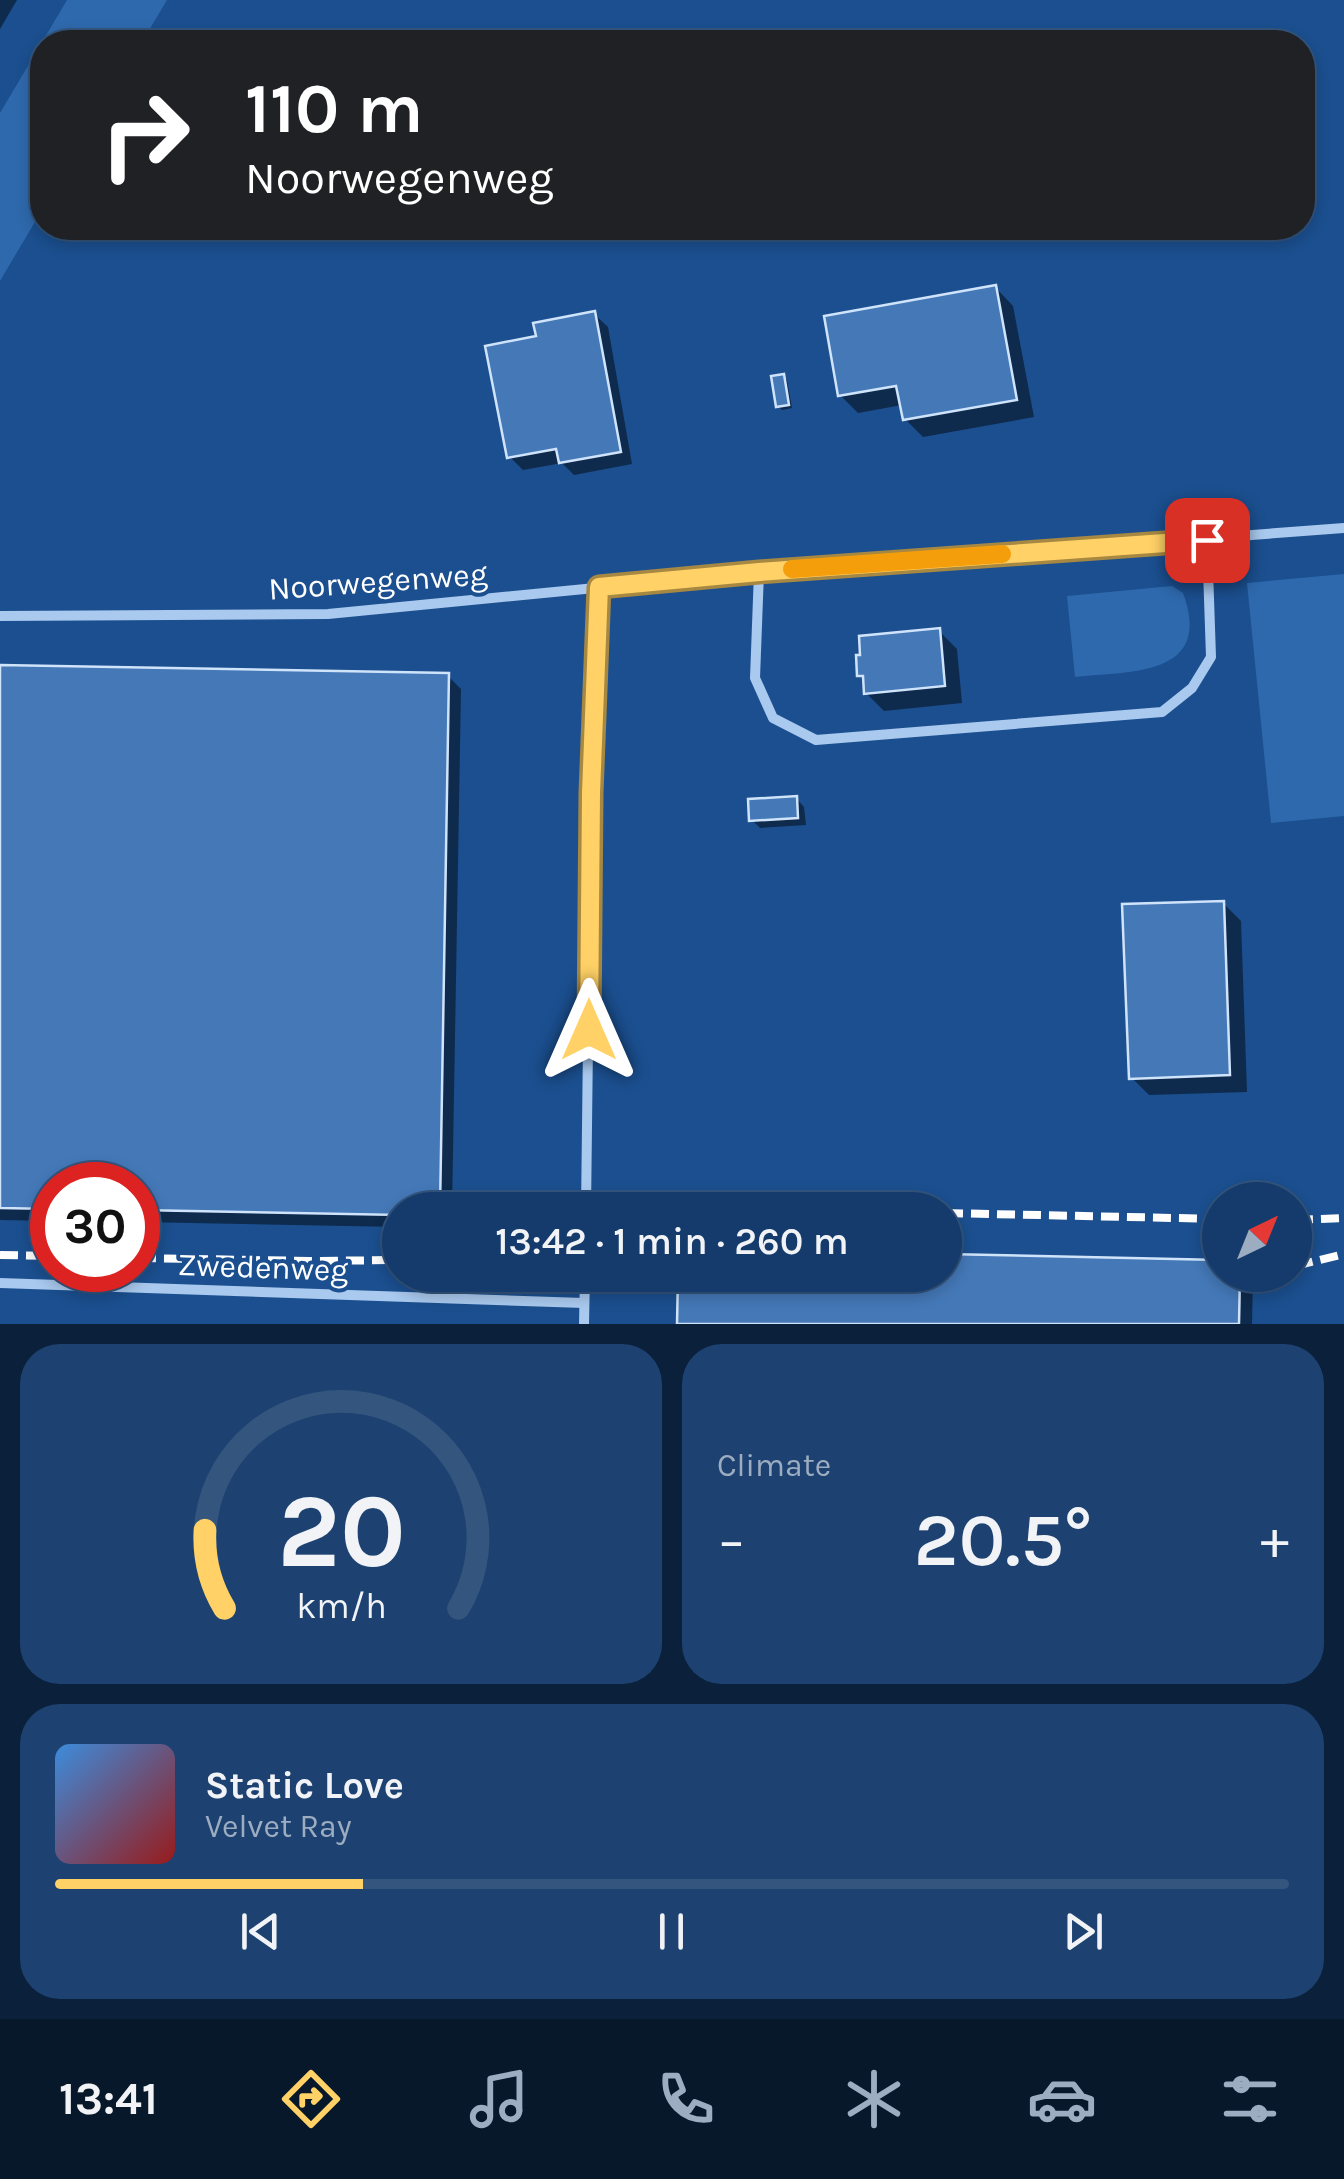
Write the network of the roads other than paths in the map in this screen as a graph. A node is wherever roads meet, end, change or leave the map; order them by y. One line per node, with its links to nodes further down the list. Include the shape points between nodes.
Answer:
1 (1344, 528): 2 (street, Noorwegenweg)
2 (1207, 540): 3 (street, Noorwegenweg); 3 (street, via 1211,657 1192,688 1162,712 816,740 773,718 755,678)
3 (759, 572): 4 (street, Noorwegenweg)
4 (599, 587): 5 (street, Noorwegenweg, via 328,614); 6 (street)
5 (0, 616)
6 (586, 1192)
7 (0, 1284): 9 (street, Zwedenweg)
8 (584, 1292): 9 (street)
9 (584, 1303): 10 (street)
10 (584, 1324)

